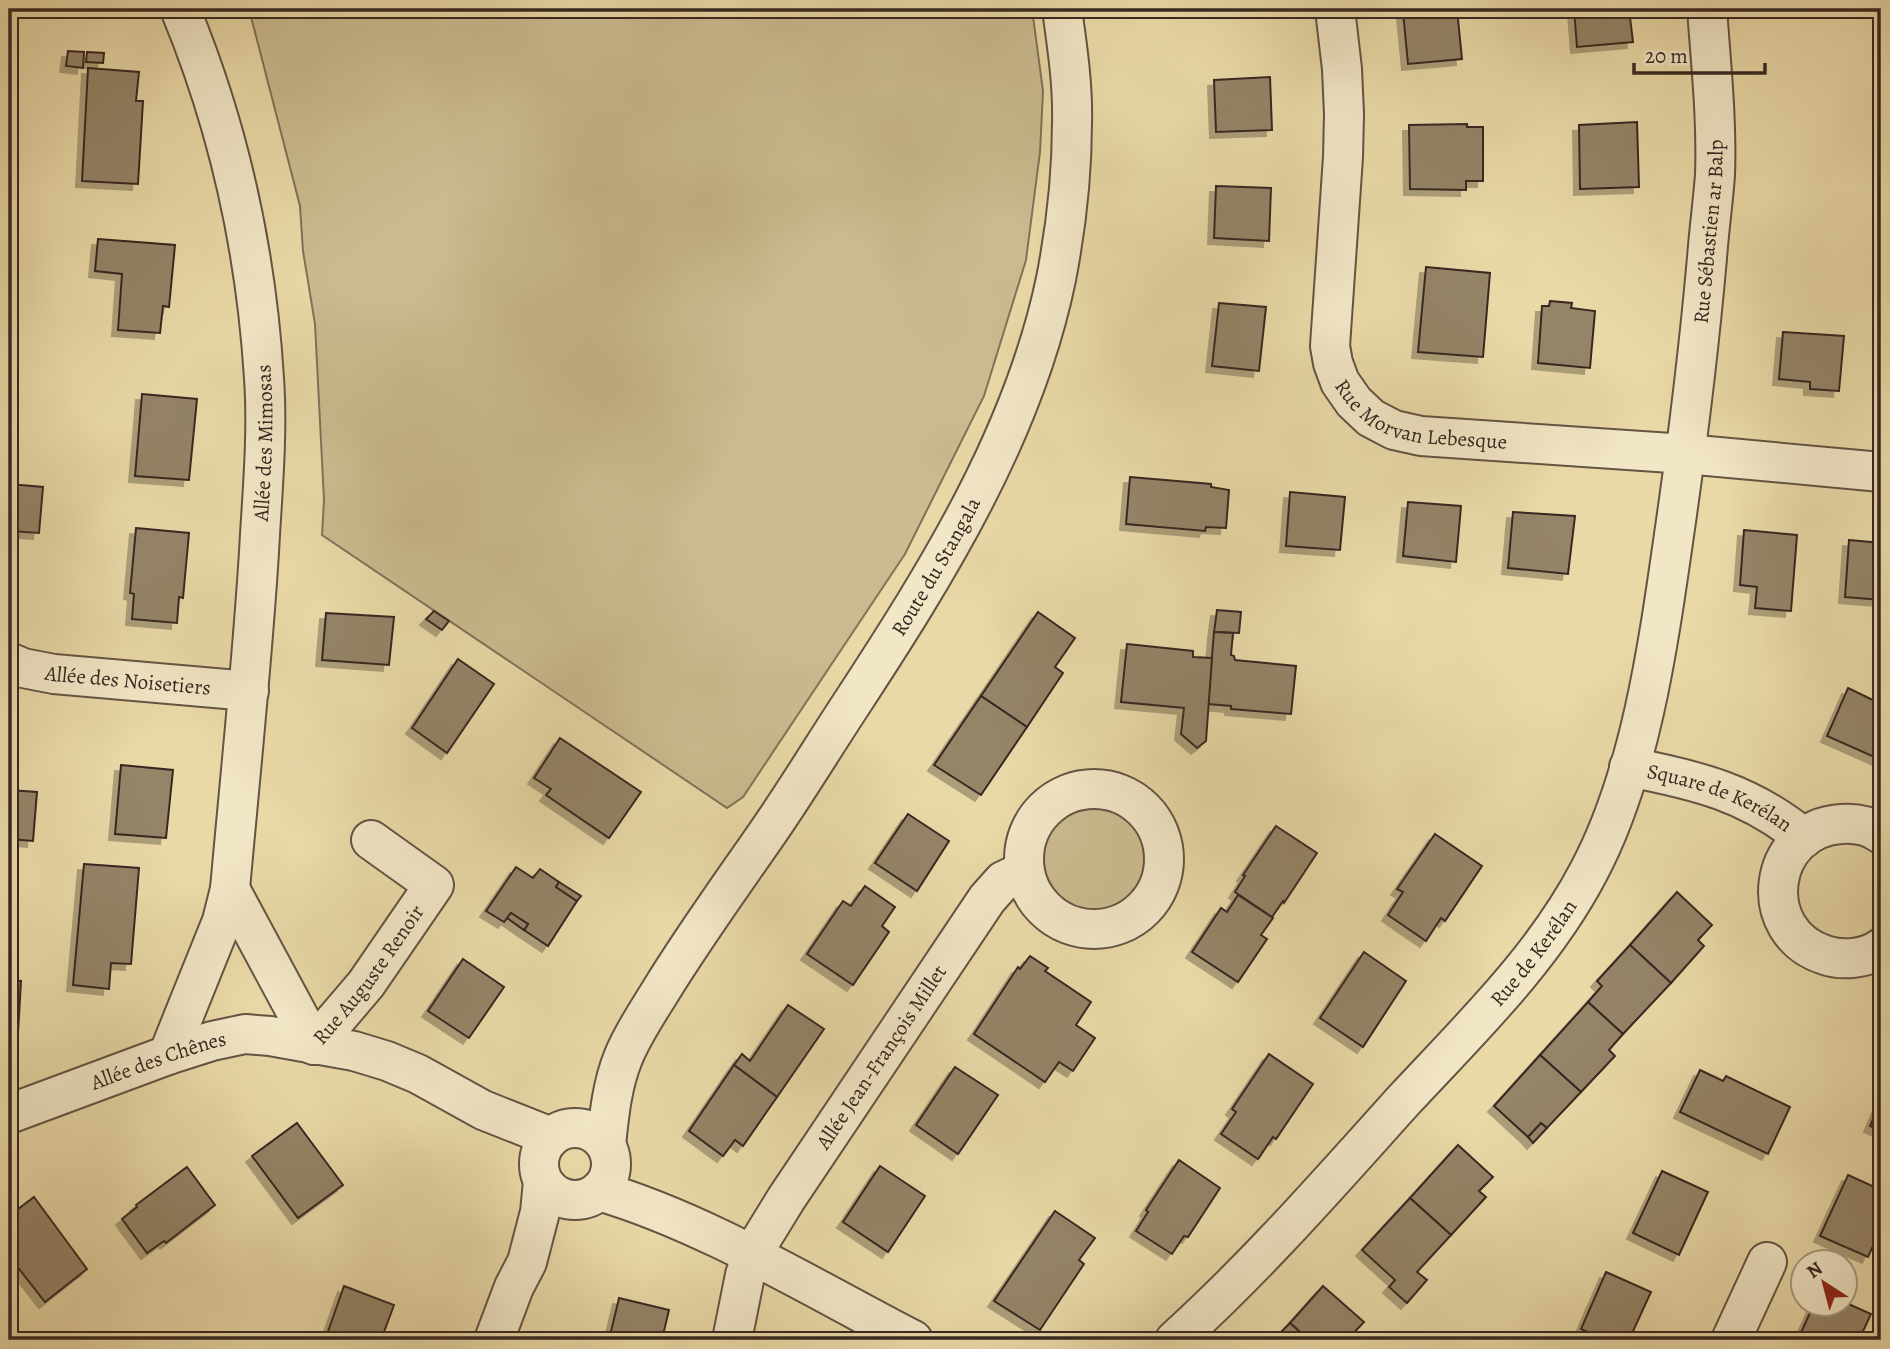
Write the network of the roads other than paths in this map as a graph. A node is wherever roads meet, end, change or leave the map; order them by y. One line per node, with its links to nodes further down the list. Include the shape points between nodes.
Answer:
1 (180, 9): 8 (street, Allée des Mimosas, via 209,82 230,156 246,224 259,315 265,441)
2 (1062, 9): 18 (street, Route du Stangala, via 1073,122 1069,185 1055,281 1023,392 967,515 914,607 674,968)
3 (1335, 9): 5 (street, Rue Morvan Lebesque, via 1344,114 1330,346 1340,382 1354,402 1394,430 1421,436)
4 (1707, 9): 5 (street, Rue Sébastien ar Balp, via 1715,173)
5 (1686, 454): 6 (street, Rue Morvan Lebesque); 9 (street, Rue de Kerélan, via 1658,638)
6 (1881, 472)
7 (9, 662): 8 (street, Allée des Noisetiers, via 54,674)
8 (249, 691): 14 (street, Allée des Mimosas)
9 (1629, 767): 11 (street, Square de Kerélan, via 1678,776 1750,801); 30 (street, Rue de Kerélan, via 1587,875 1554,930 1524,968 1243,1276)
10 (1881, 834): 11 (street, Square de Kerélan, via 1844,824 1813,830)
11 (1804, 838): 15 (street, Square de Kerélan, via 1786,857 1777,886 1786,924 1810,948 1837,958 1858,957)
12 (371, 840): 16 (street, Rue Auguste Renoir, via 434,886 366,984)
13 (1024, 871): 24 (street, Allée Jean-François Millet, via 1003,881 963,931)
14 (230, 889): 16 (street); 17 (street, Allée des Mimosas, via 222,921)
15 (1881, 948)
16 (314, 1045): 17 (street, Allée des Chênes, via 245,1034); 19 (street, Rue Auguste Renoir, via 387,1061)
17 (168, 1055): 20 (street, Allée des Chênes)
18 (622, 1059): 21 (street, Route du Stangala); 22 (street, Route du Stangala)
19 (483, 1110): 21 (street, Rue Auguste Renoir); 23 (street, Rue Auguste Renoir)
20 (9, 1114)
21 (557, 1133): 22 (street, Rue Auguste Renoir, via 575,1128 598,1135); 23 (street, Route du Stangala, via 540,1153)
22 (601, 1172): 23 (street, Rue Auguste Renoir, via 580,1200 559,1197); 24 (street, via 630,1173 663,1213); 25 (street)
23 (541, 1177): 25 (street, via 540,1212)
24 (751, 1256): 28 (street, Allée Jean-François Millet); 29 (street)
25 (527, 1262): 27 (street)
26 (1767, 1262): 31 (street)
27 (494, 1340)
28 (732, 1340)
29 (913, 1340)
30 (1175, 1340)
31 (1731, 1340)

